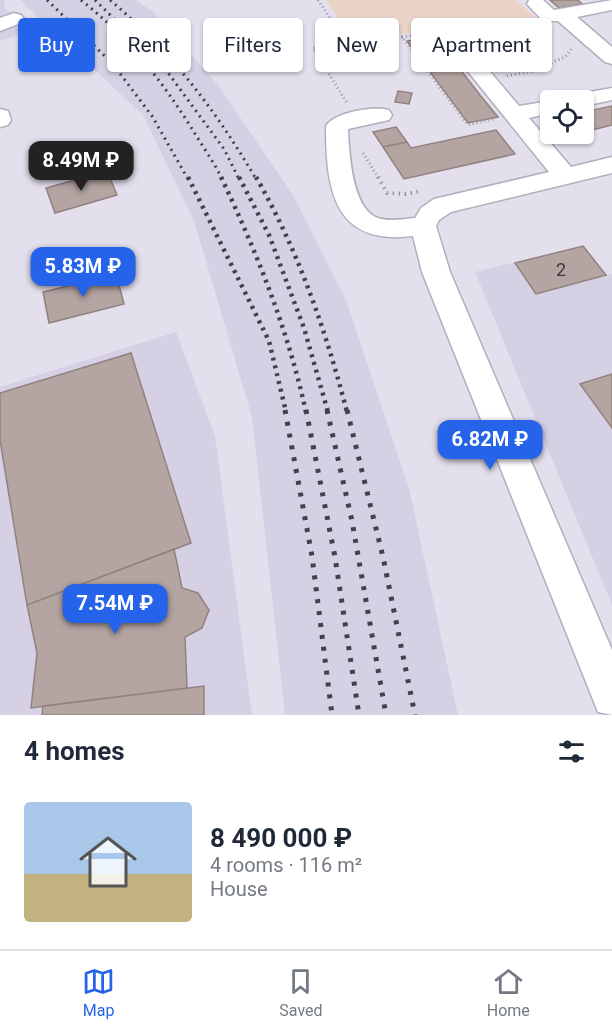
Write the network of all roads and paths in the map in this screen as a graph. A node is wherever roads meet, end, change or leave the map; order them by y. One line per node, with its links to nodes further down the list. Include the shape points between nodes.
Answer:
1 (318, 0): 4 (path)
2 (612, 4): 3 (street)
3 (548, 10): 5 (path); 6 (street)
4 (330, 18)
5 (544, 18)
6 (585, 34): 8 (street); 9 (path, via 565,57)
7 (399, 38): 17 (path, via 468,125)
8 (612, 58)
9 (552, 63)
10 (332, 72): 18 (path)
11 (479, 72): 13 (street)
12 (528, 72): 13 (path)
13 (486, 81): 17 (street)
14 (612, 94): 15 (street)
15 (594, 97)
16 (540, 109): 17 (street)
17 (513, 114): 21 (street)
18 (369, 117): 23 (street, via 337,126 337,150 346,192 356,214 376,227)
19 (362, 152): 22 (path, via 387,193)
20 (612, 165): 21 (street)
21 (565, 176): 23 (street, via 443,205 430,214)
22 (429, 189)
23 (423, 226): 24 (street, via 436,272)
24 (612, 698)

